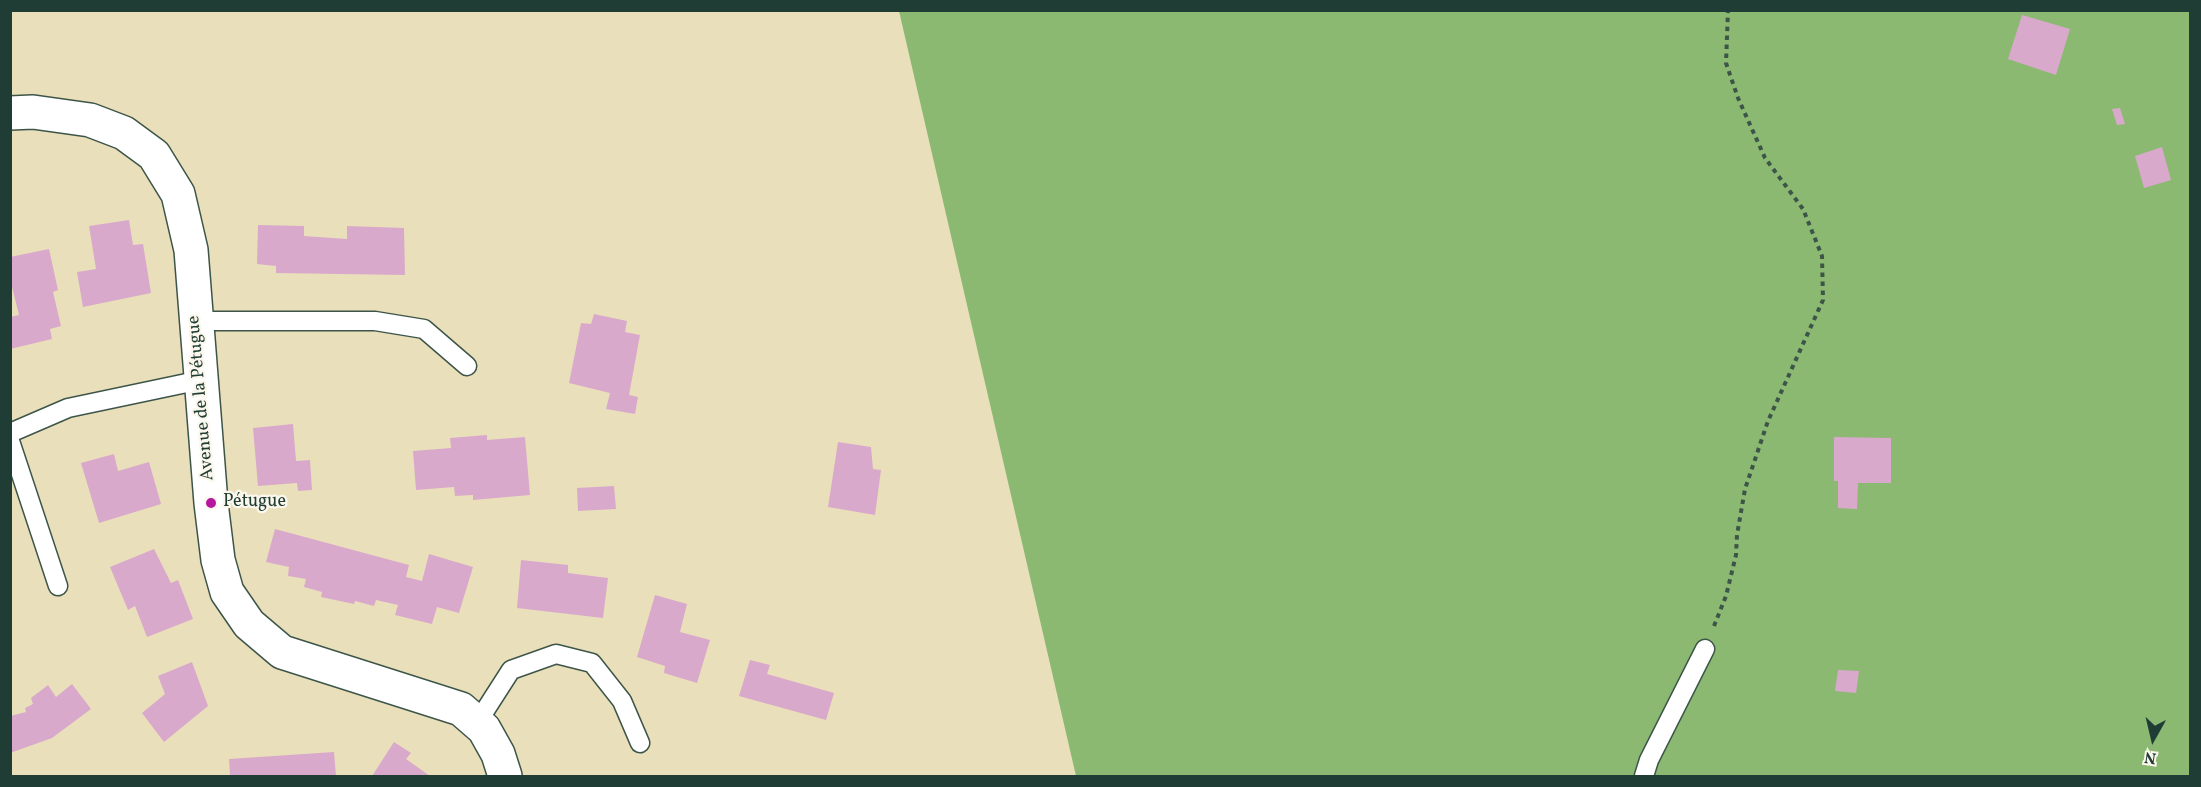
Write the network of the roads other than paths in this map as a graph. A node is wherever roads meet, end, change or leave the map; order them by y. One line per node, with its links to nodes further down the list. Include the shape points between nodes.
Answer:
1 (10, 113): 2 (street, Avenue de la Pétugue, via 33,112 90,120 124,133 154,155 178,194 191,250)
2 (196, 321): 3 (lane, via 375,321 424,329); 4 (street, Avenue de la Pétugue)
3 (467, 366)
4 (201, 380): 5 (lane, via 68,408); 9 (street, Avenue de la Pétugue, via 218,560 227,592 249,624 282,652 462,709)
5 (10, 433)
6 (10, 441): 7 (lane)
7 (58, 586)
8 (1705, 649): 12 (lane)
9 (477, 723): 10 (lane, via 511,670 556,654 592,663 622,701); 11 (street, Avenue de la Pétugue, via 498,754)
10 (640, 743)
11 (505, 777)
12 (1644, 777)

